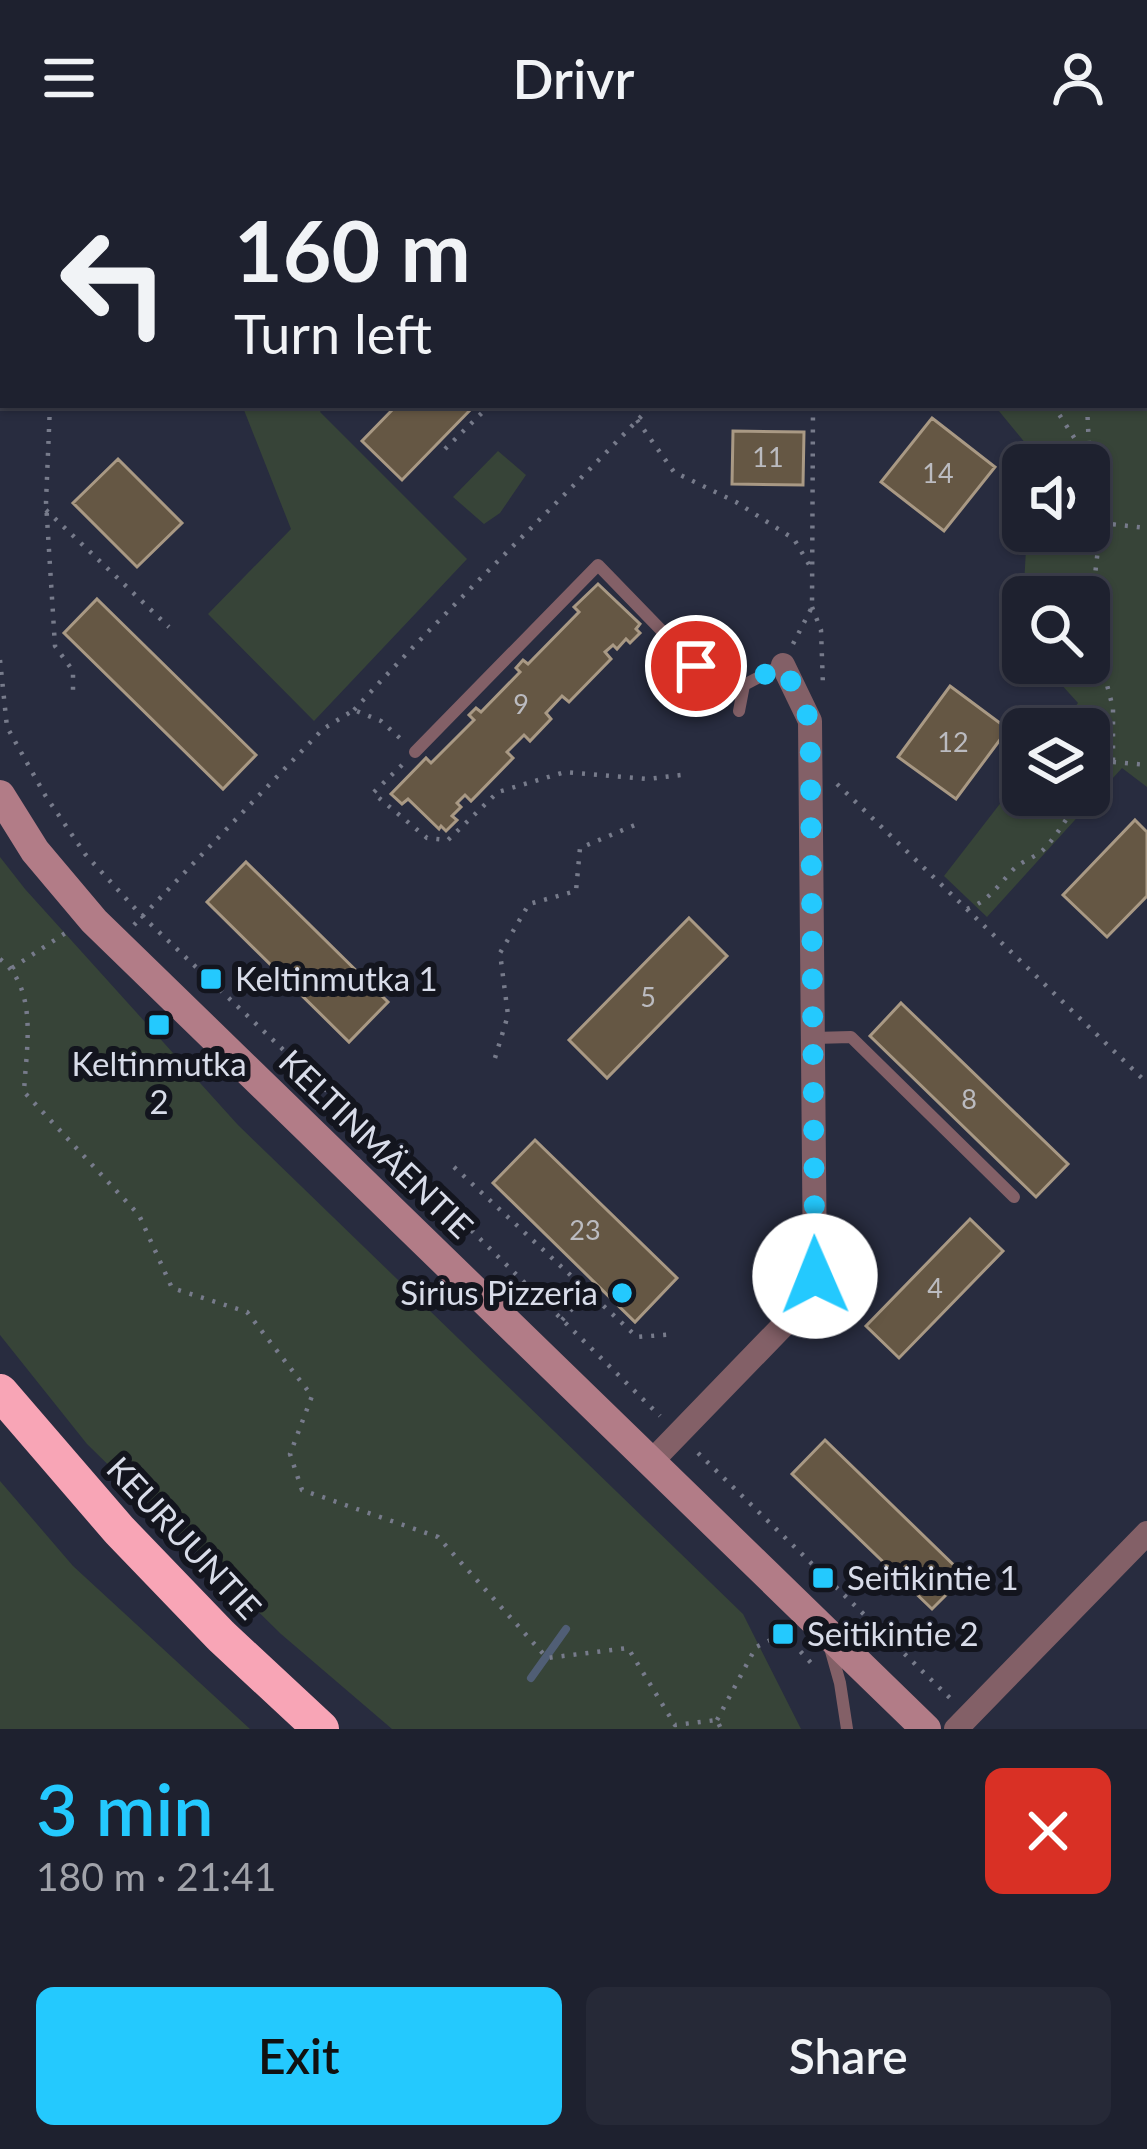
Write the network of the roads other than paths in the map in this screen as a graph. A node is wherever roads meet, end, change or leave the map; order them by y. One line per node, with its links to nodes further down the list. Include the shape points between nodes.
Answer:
1 (783, 665): 2 (lane); 6 (street, via 810,721)
2 (744, 685): 3 (lane); 4 (lane, via 696,666 598,565)
3 (739, 711)
4 (415, 752)
5 (0, 795): 9 (main road, KELTINMÄENTIE, via 94,920)
6 (813, 1038): 7 (lane, via 851,1037); 9 (street, via 815,1276 805,1303)
7 (1014, 1197)
8 (0, 1392): 13 (highway, KEURUUNTIE, via 119,1529)
9 (652, 1461): 11 (main road, KELTINMÄENTIE)
10 (1147, 1533): 12 (street)
11 (826, 1632): 14 (lane); 15 (main road, KELTINMÄENTIE)
12 (963, 1722)
13 (321, 1729)
14 (847, 1729)
15 (926, 1729)

